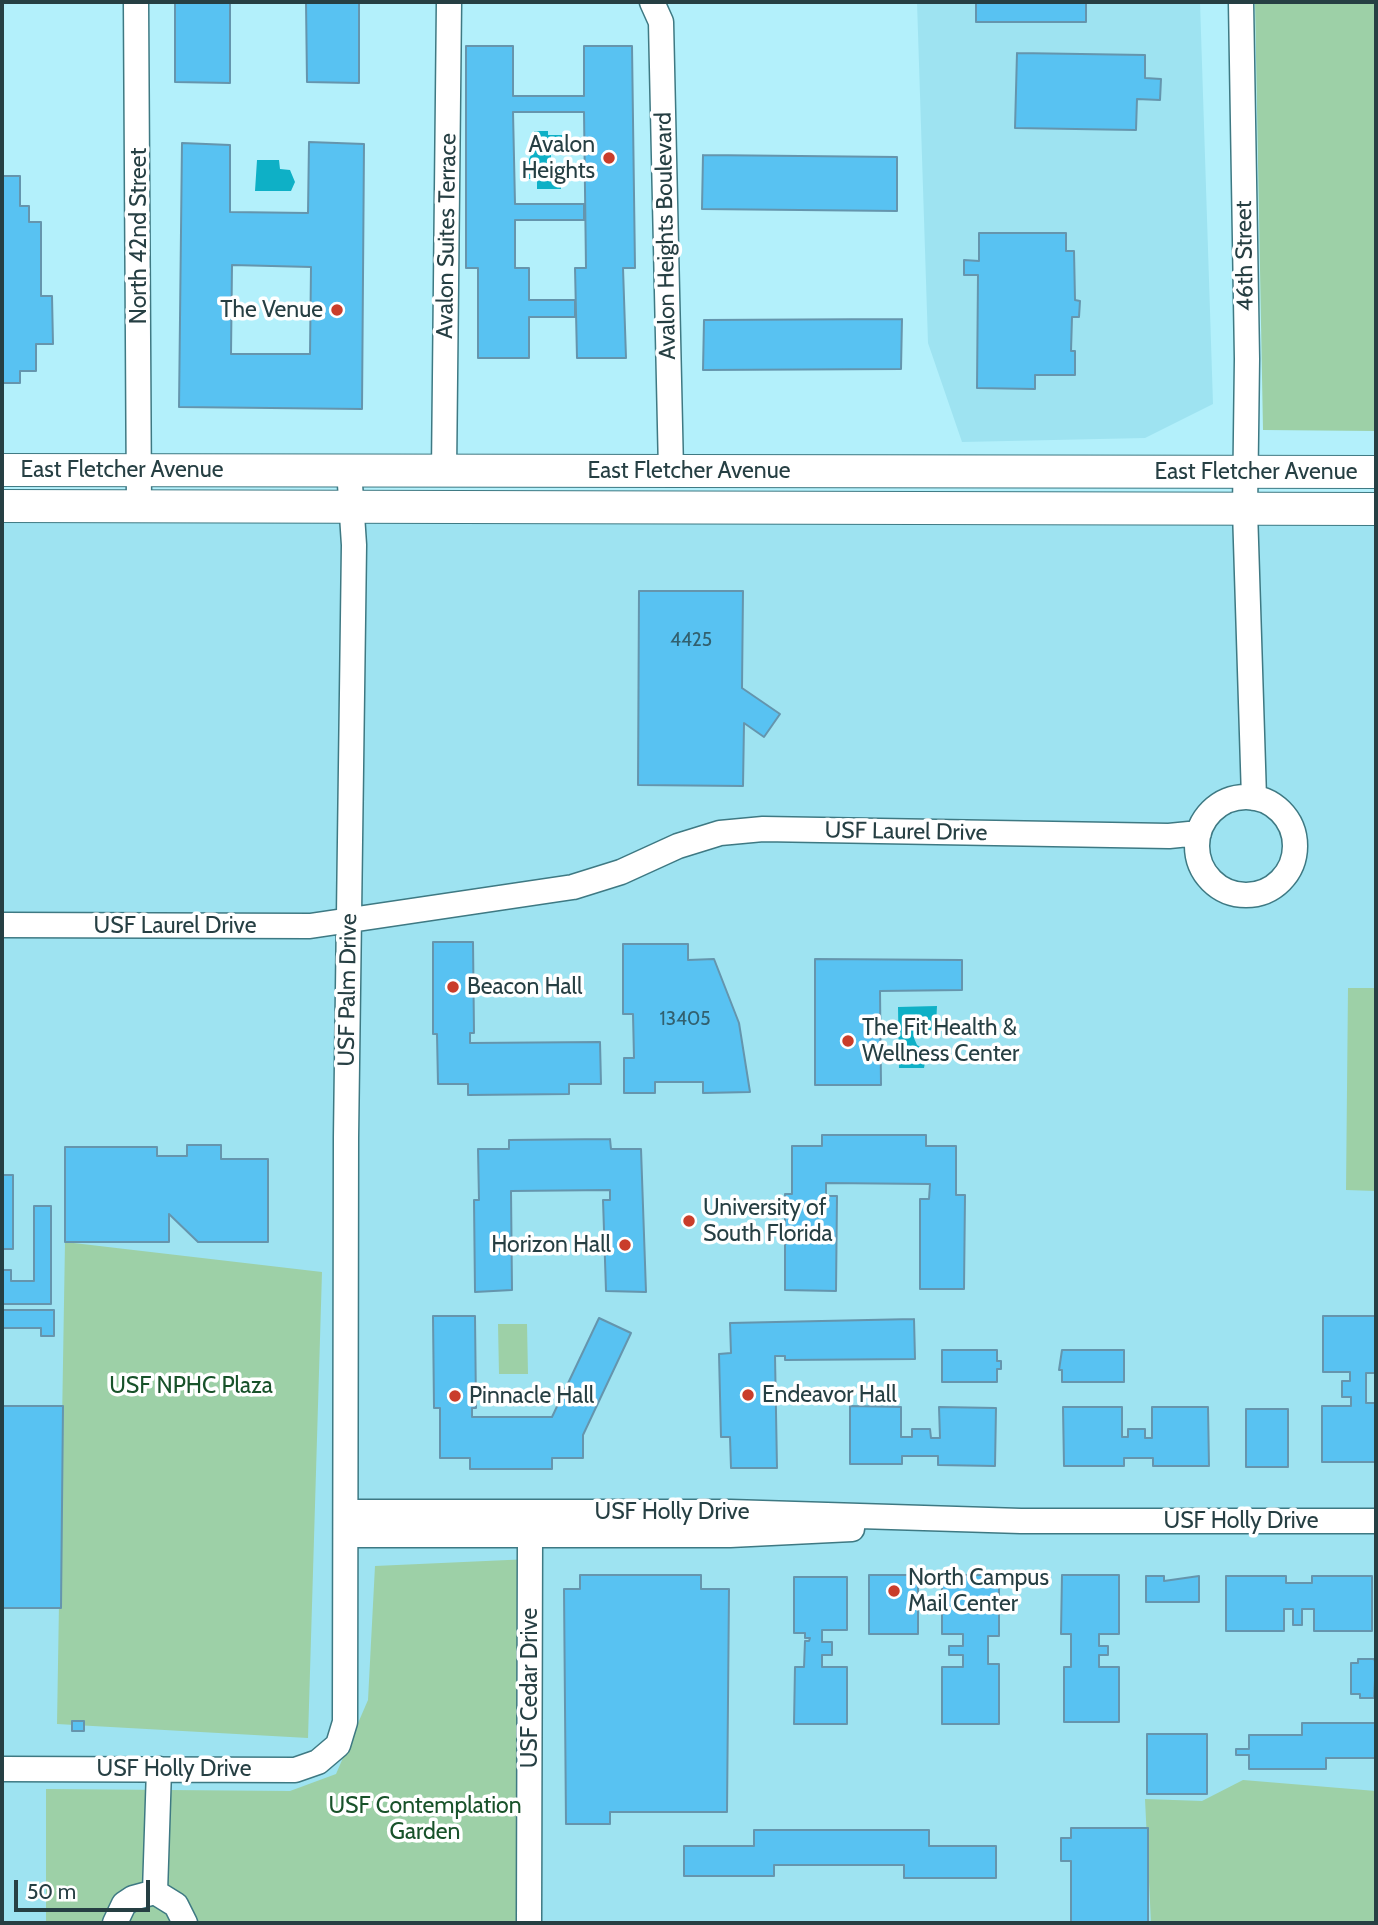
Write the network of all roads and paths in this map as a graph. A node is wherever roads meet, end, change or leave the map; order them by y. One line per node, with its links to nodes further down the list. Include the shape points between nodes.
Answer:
1 (136, 2): 7 (street, North 42nd Street)
2 (449, 2): 8 (street, Avalon Suites Terrace)
3 (652, 2): 9 (street, Avalon Heights Boulevard, via 661,22)
4 (1241, 2): 10 (street, 46th Street)
5 (349, 469): 7 (main road, East Fletcher Avenue); 8 (main road, East Fletcher Avenue); 14 (street, USF Palm Drive)
6 (2, 470): 7 (main road, East Fletcher Avenue)
7 (140, 471): 13 (street, North 42nd Street)
8 (444, 471): 9 (main road, East Fletcher Avenue)
9 (671, 471): 10 (main road, East Fletcher Avenue); 15 (main road, via 646,490 601,490)
10 (1245, 471): 11 (main road, East Fletcher Avenue); 17 (street, 46th Street)
11 (1376, 472)
12 (2, 506): 13 (main road, East Fletcher Avenue)
13 (139, 507): 14 (main road, East Fletcher Avenue)
14 (351, 509): 15 (main road, East Fletcher Avenue); 20 (street, USF Palm Drive)
15 (509, 509): 17 (main road, East Fletcher Avenue)
16 (1376, 509): 17 (main road, East Fletcher Avenue)
17 (1245, 510): 18 (street)
18 (1254, 798): 19 (street, via 1222,804 1209,814); 19 (street, via 1282,813 1295,841 1289,871 1272,887 1251,895 1219,888 1199,862)
19 (1199, 833): 20 (street, USF Laurel Drive, via 763,829 720,833 573,887)
20 (348, 919): 21 (street, USF Laurel Drive, via 310,926); 24 (street, USF Palm Drive)
21 (2, 925)
22 (1021, 1521): 23 (street, USF Holly Drive); 24 (street, USF Holly Drive, via 739,1512); 25 (street, USF Holly Drive, via 754,1534)
23 (1376, 1521)
24 (346, 1523): 25 (street, USF Holly Drive); 27 (street, USF Holly Drive, via 345,1722 338,1745 317,1762 295,1770)
25 (530, 1537): 31 (street, USF Cedar Drive)
26 (2, 1769): 27 (street, USF Holly Drive)
27 (159, 1769): 28 (street)
28 (155, 1892): 29 (street, via 124,1904); 30 (street, via 176,1905)
29 (115, 1923)
30 (185, 1923)
31 (529, 1923)

